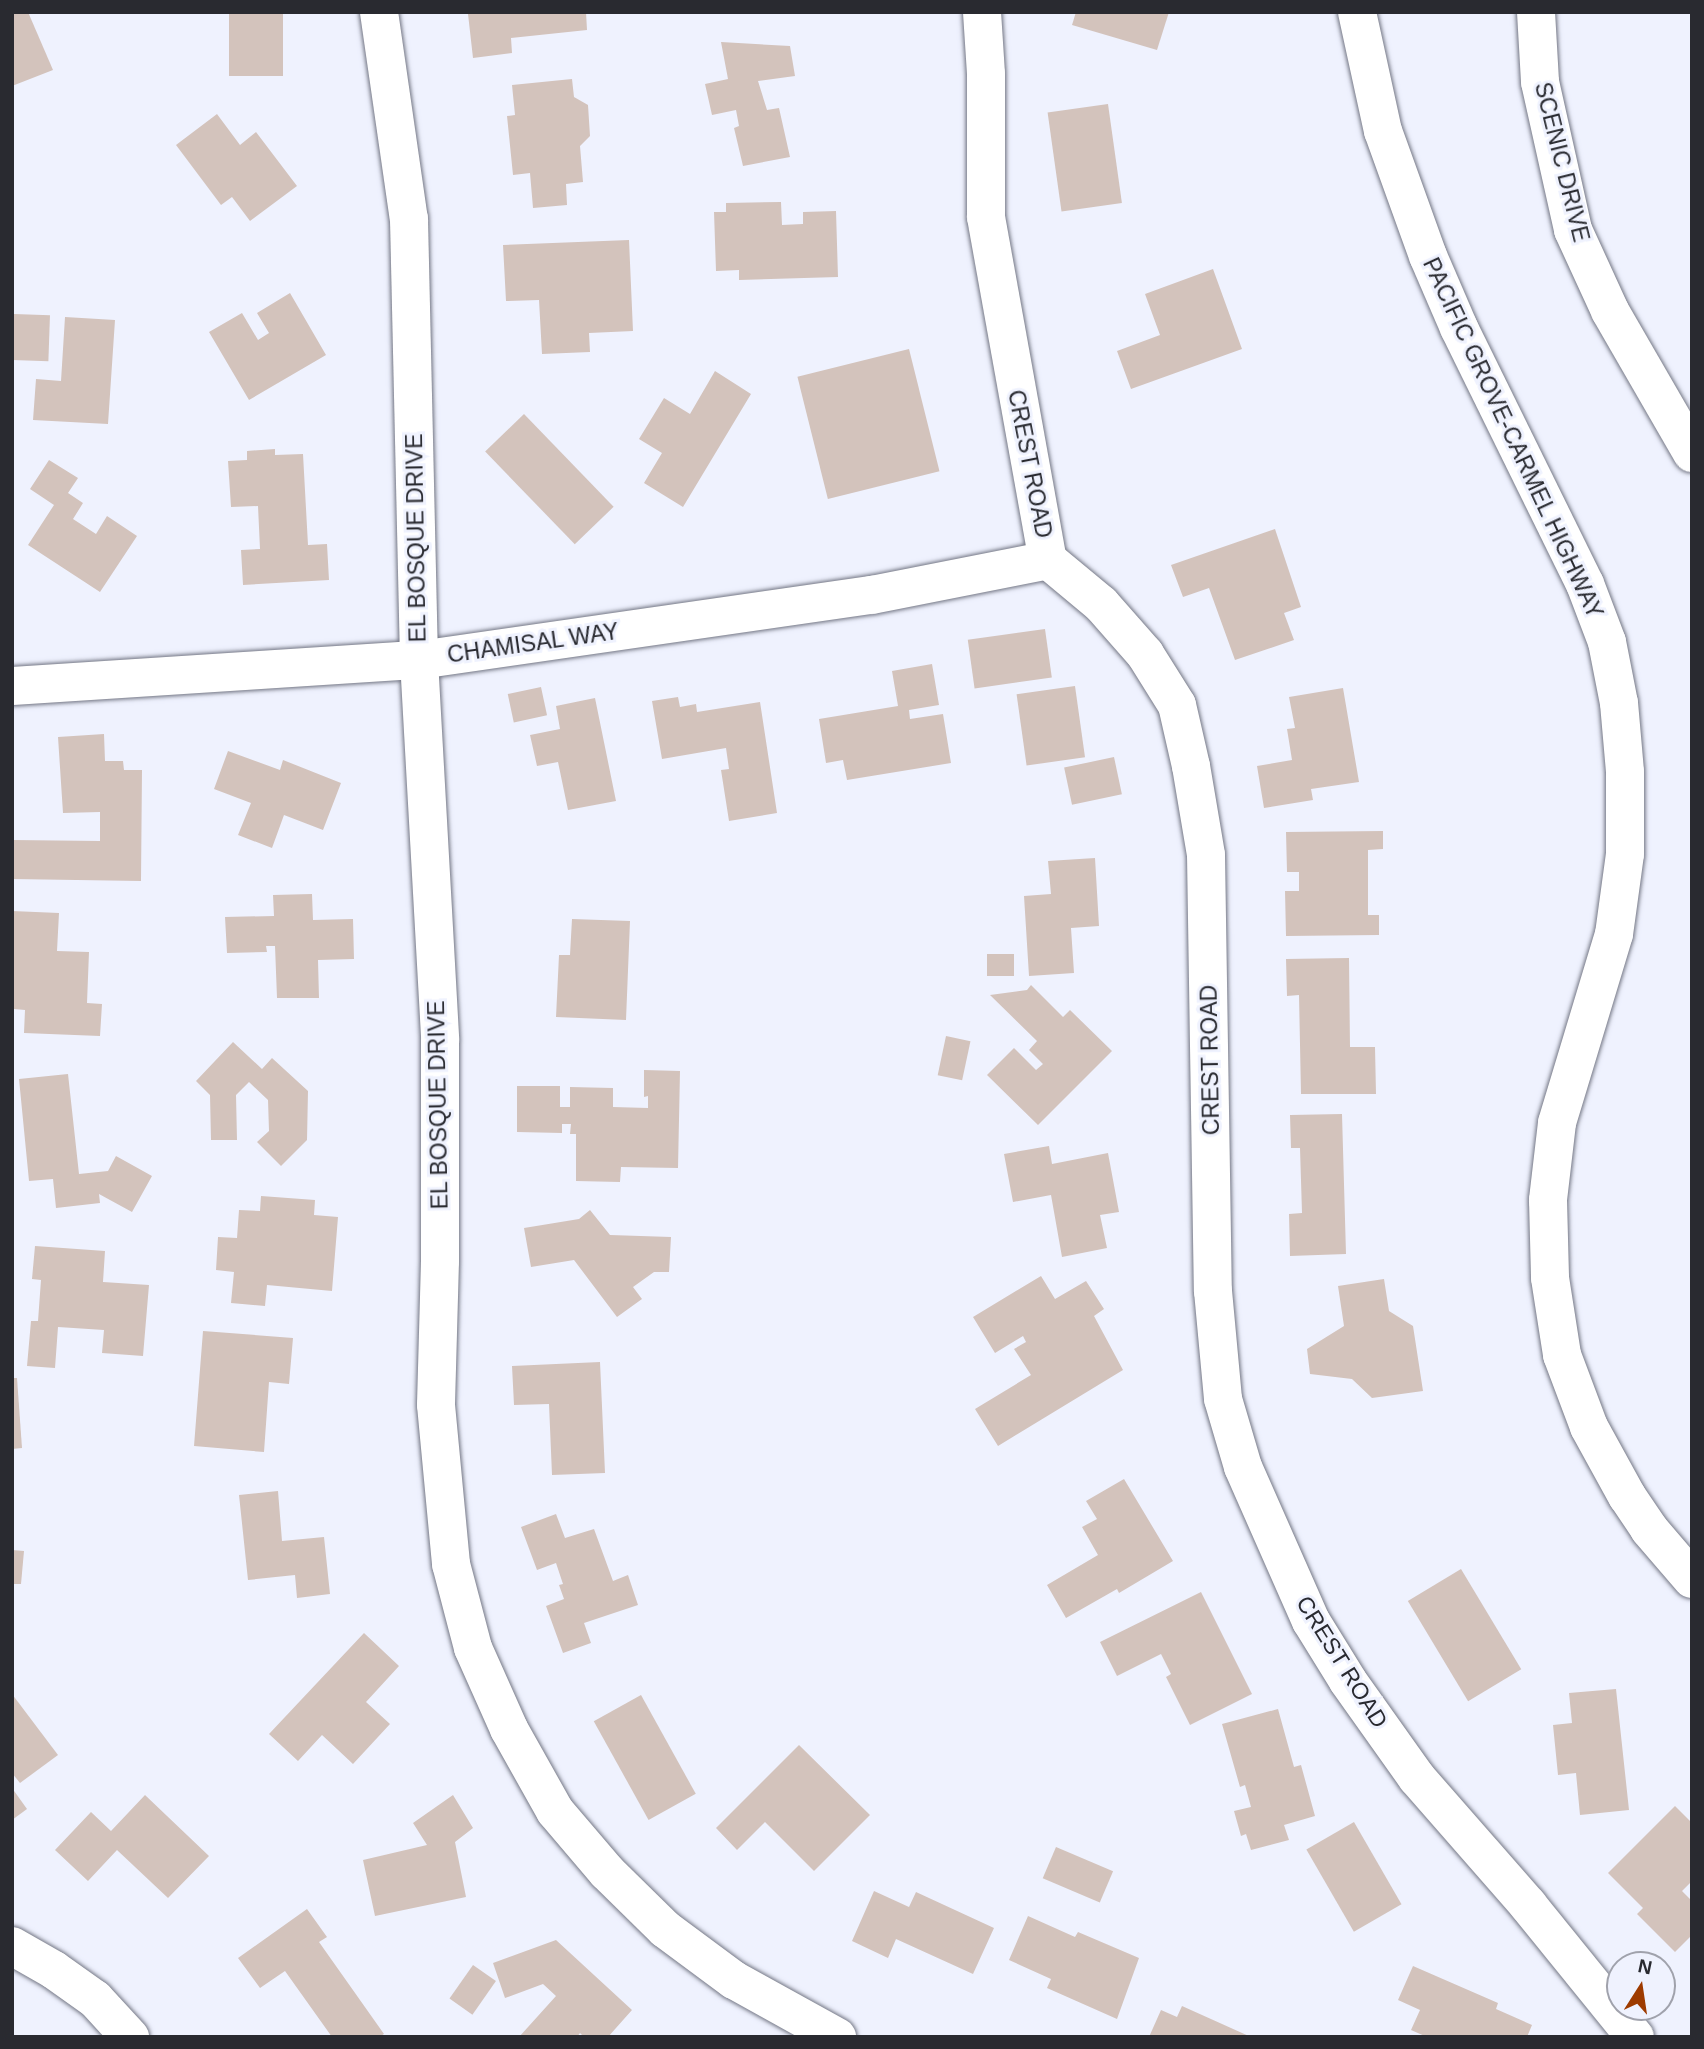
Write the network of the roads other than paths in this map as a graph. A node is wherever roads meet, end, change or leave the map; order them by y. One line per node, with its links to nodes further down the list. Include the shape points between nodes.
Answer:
1 (379, 12): 7 (street, EL BOSQUE DRIVE, via 409,219)
2 (982, 12): 6 (street, CREST ROAD, via 986,217)
3 (1357, 12): 9 (street, PACIFIC GROVE-CARMEL HIGHWAY, via 1383,131 1428,256 1585,584 1607,642 1619,703 1625,772 1625,854 1614,934 1558,1123 1548,1200 1550,1278 1562,1355 1589,1427 1627,1496)
4 (1536, 12): 5 (street, SCENIC DRIVE, via 1540,82 1573,230 1610,311)
5 (1692, 453)
6 (1048, 559): 7 (street, CHAMISAL WAY, via 872,595); 13 (street, CREST ROAD, via 1101,604 1144,654 1177,705 1191,766 1206,855 1213,1291 1223,1399 1243,1467 1311,1621 1348,1681 1417,1778)
7 (419, 660): 8 (street, CHAMISAL WAY); 12 (street, EL BOSQUE DRIVE, via 440,1040 436,1405 452,1564 473,1648 509,1729 555,1811 607,1872 665,1929 734,1980)
8 (12, 686)
9 (1692, 1579)
10 (12, 1946): 11 (street, via 95,2000)
11 (130, 2037)
12 (838, 2037)
13 (1635, 2037)

